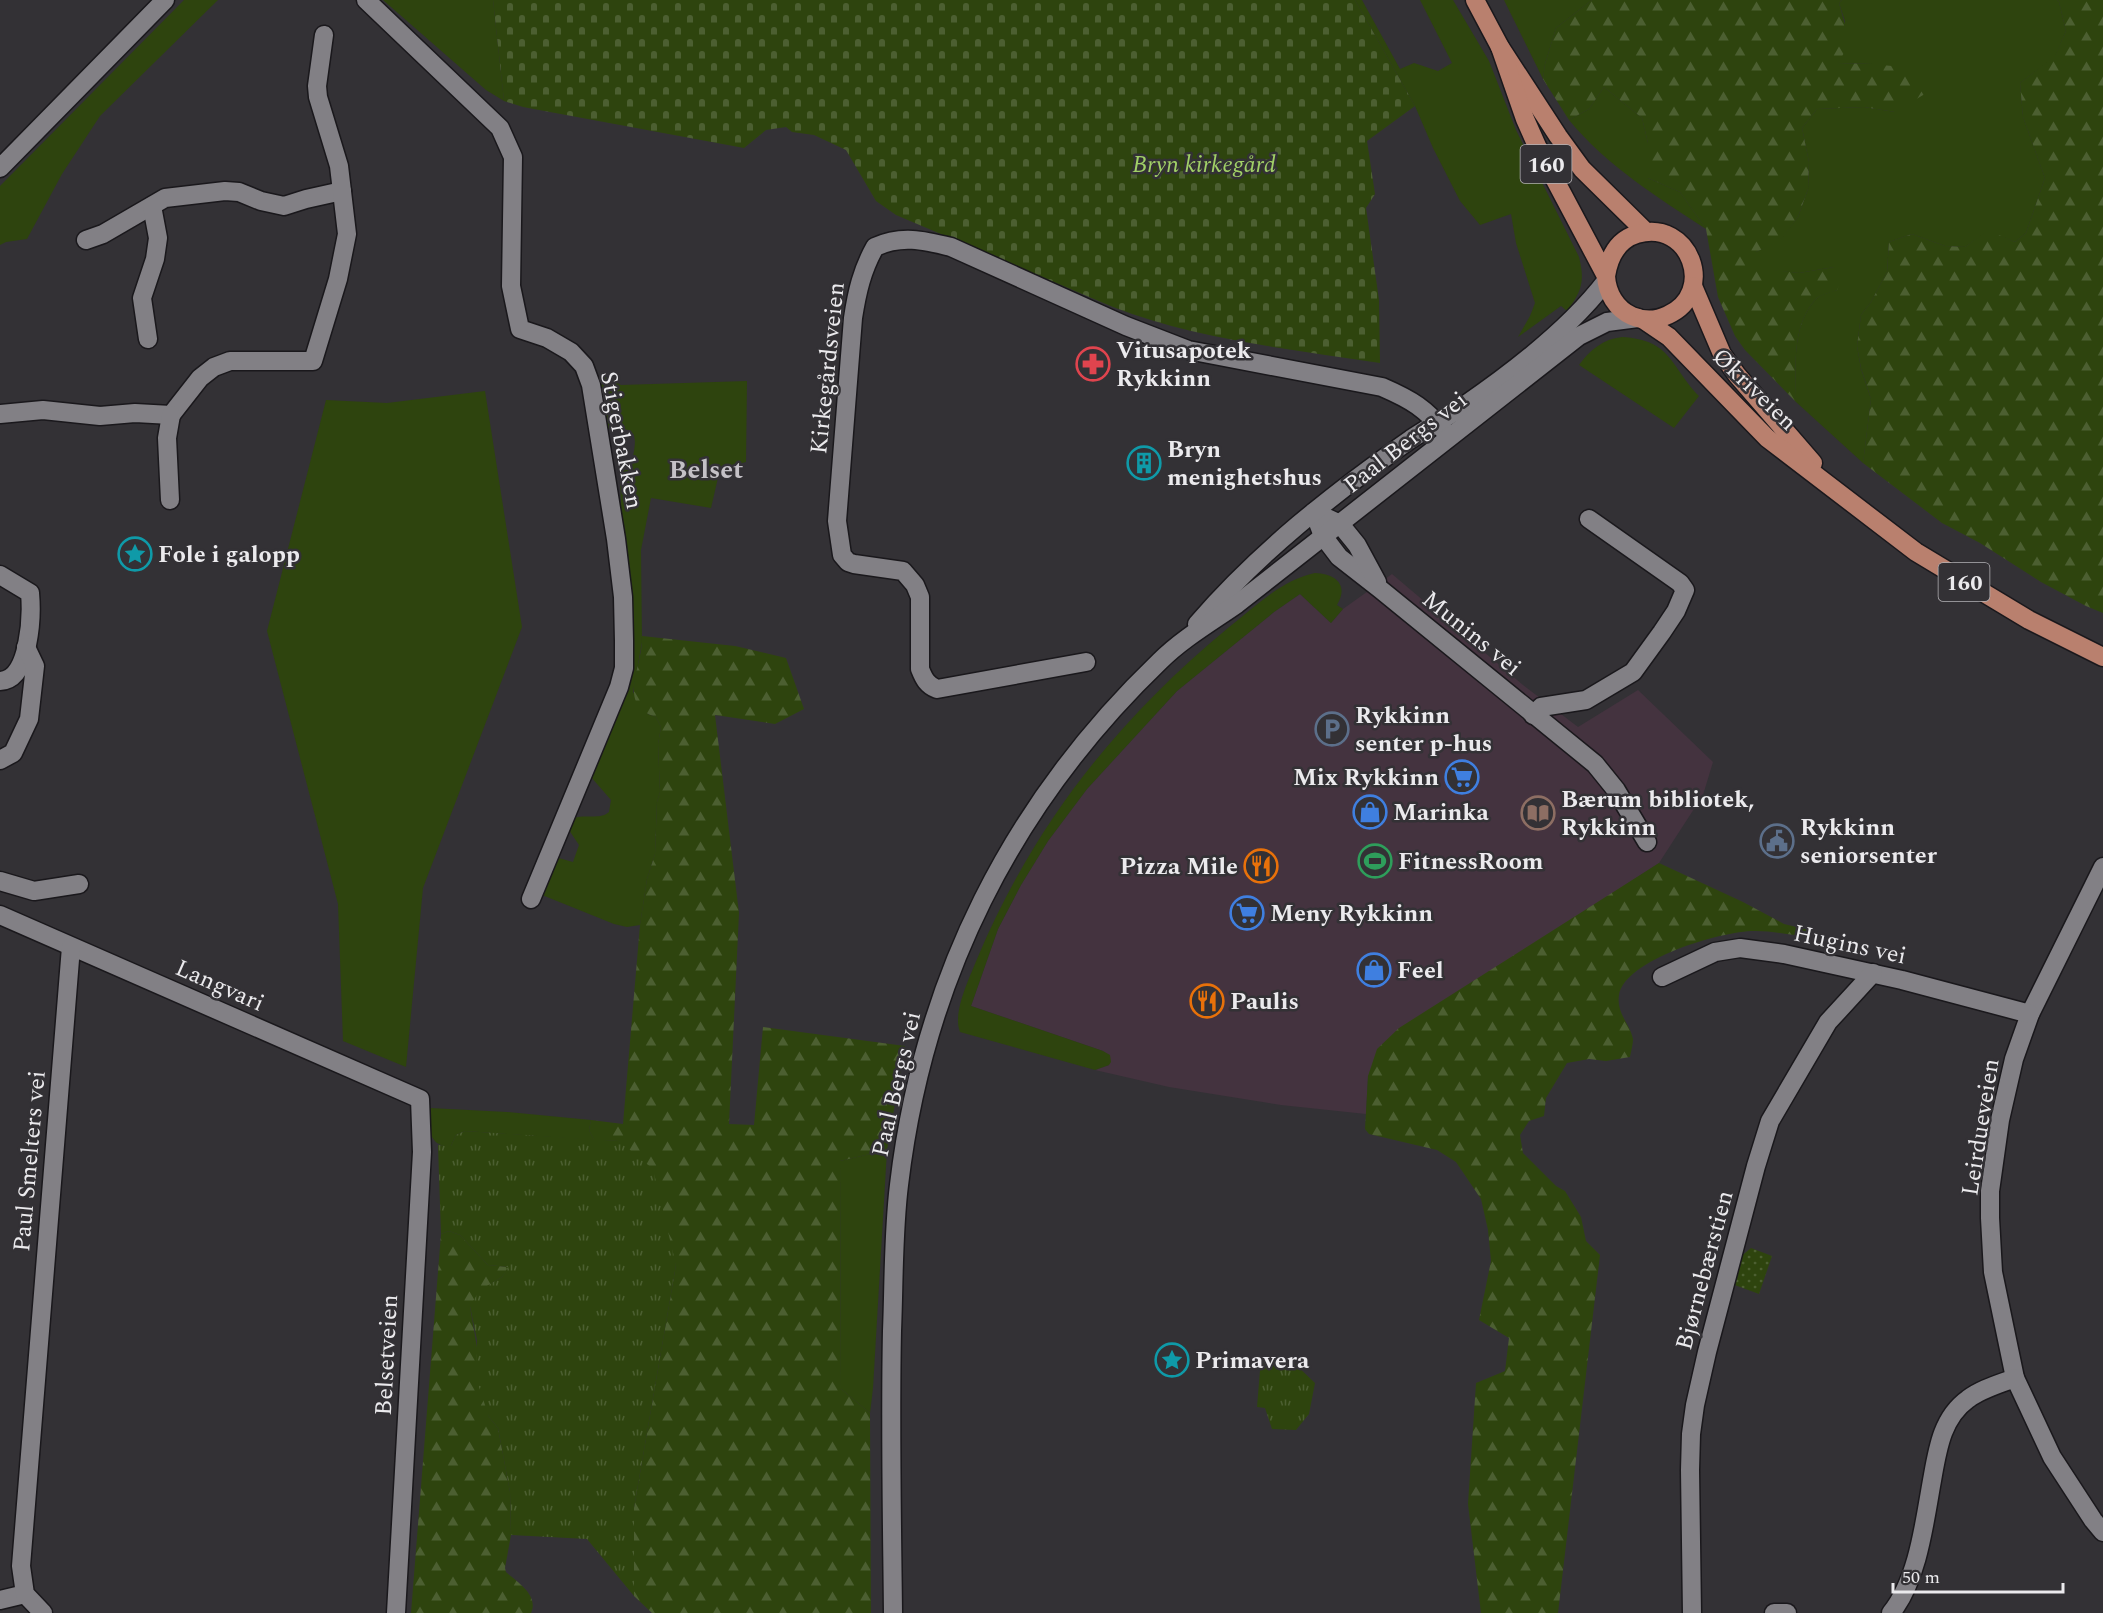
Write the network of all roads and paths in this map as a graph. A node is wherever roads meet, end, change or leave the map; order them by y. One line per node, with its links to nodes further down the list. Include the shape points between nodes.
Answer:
1 (165, 0): 6 (street)
2 (366, 0): 38 (street, Stigerbakken, via 500,128 510,144 511,286 520,329 547,338 584,366 599,425 623,597 624,668)
3 (1475, 0): 5 (main road, 160)
4 (324, 35): 7 (street, via 318,97)
5 (1500, 46): 9 (main road, 160, via 1582,169); 11 (main road, 160, via 1537,146)
6 (0, 168)
7 (342, 191): 8 (street, via 284,206 225,191 165,198); 16 (street, via 347,234 313,361 230,361 214,367)
8 (152, 206): 10 (street); 14 (street, via 158,238 142,297)
9 (1646, 232): 11 (main road, via 1630,236 1617,246 1609,260); 12 (main road, 160, via 1679,242 1692,262)
10 (86, 240)
11 (1606, 279): 13 (main road, 160, via 1617,305); 17 (street, Paal Bergs vei, via 1590,302 1538,349)
12 (1693, 286): 13 (main road, via 1675,312 1660,319); 19 (main road, Økriveien / 160, via 1722,354)
13 (1641, 319): 18 (street, Paal Bergs vei, via 1606,322 1579,336); 19 (main road, Økriveien / 160, via 1669,337 1767,438)
14 (148, 339)
15 (0, 414): 16 (street, via 43,410 100,416)
16 (171, 415): 20 (street, via 167,438)
17 (1437, 423): 18 (street, Kirkegårdsveien); 21 (street, Paal Bergs vei); 30 (street, Kirkegårdsveien, via 1409,399 1382,387 1206,354 1168,343 951,247 911,238 875,247 862,270 853,318 837,521 842,555 854,564 903,572 915,585 920,597 920,669 931,686 938,688)
18 (1450, 437): 23 (street, Paal Bergs vei)
19 (1836, 490): 29 (main road, Økriveien / 160, via 1916,552 2029,620)
20 (170, 500)
21 (1314, 512): 23 (street, Munins vei); 24 (street, Munins vei); 27 (street, Paal Bergs vei, via 1272,546)
22 (1588, 519): 32 (street, via 1680,582 1685,590 1671,618 1633,672 1586,699 1541,707)
23 (1340, 524): 24 (street, Paal Bergs vei); 26 (street, Munins vei, via 1357,545)
24 (1323, 536): 26 (street, Munins vei, via 1339,557); 27 (street, Paal Bergs vei)
25 (0, 575): 28 (street, via 30,593 32,612)
26 (1380, 589): 32 (street, Munins vei)
27 (1180, 643): 51 (street, Paal Bergs vei, via 1112,711 1031,813 980,905 934,1017 909,1116 898,1186 890,1400)
28 (27, 647): 31 (street, via 13,677); 33 (street, via 35,666 29,719 13,753)
29 (2103, 657)
30 (1086, 662)
31 (0, 681)
32 (1533, 715): 34 (street, Munins vei, via 1595,764 1621,796)
33 (0, 760)
34 (1647, 843)
35 (2103, 867): 43 (street, Leirdueveien)
36 (0, 881): 37 (street, via 34,891)
37 (79, 884)
38 (531, 899)
39 (0, 915): 40 (street, Langvari)
40 (71, 947): 44 (street, Langvari); 47 (street, Paul Smelters vei, via 26,1487 21,1566)
41 (1873, 973): 42 (street, Hugins vei, via 1740,948 1715,952); 43 (street, Hugins vei); 52 (street, Bjørnebærstien, via 1828,1022 1770,1121 1756,1166 1694,1415 1690,1470)
42 (1662, 977)
43 (2030, 1014): 45 (street, Leirdueveien, via 2006,1090 1990,1191 1993,1272)
44 (420, 1099): 50 (street, Belsetveien, via 422,1152)
45 (2015, 1378): 46 (street, Leirdueveien, via 2052,1457); 55 (street, via 1968,1399 1943,1429 1915,1562 1903,1595)
46 (2103, 1532)
47 (25, 1594): 48 (street); 49 (street)
48 (0, 1600)
49 (43, 1613)
50 (396, 1613)
51 (893, 1613)
52 (1692, 1613)
53 (1773, 1613): 54 (street)
54 (1787, 1613)
55 (1891, 1613)

